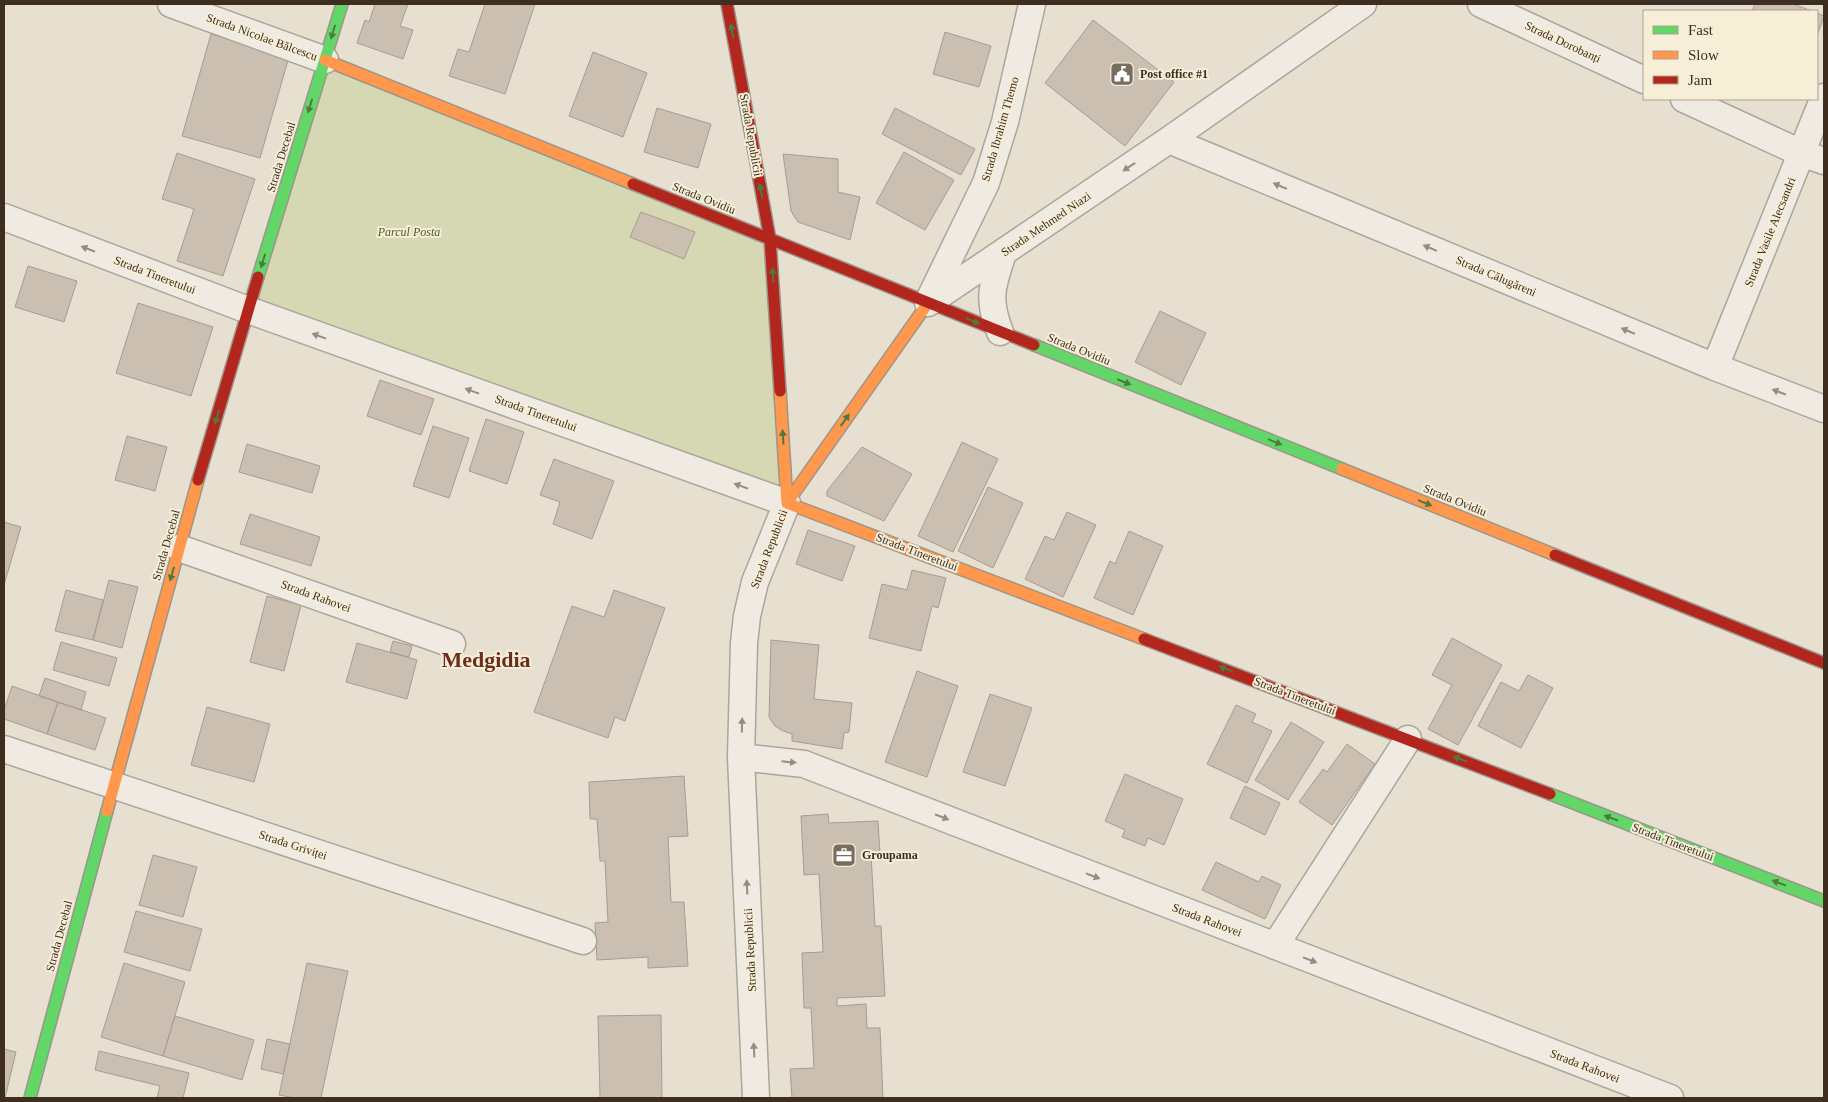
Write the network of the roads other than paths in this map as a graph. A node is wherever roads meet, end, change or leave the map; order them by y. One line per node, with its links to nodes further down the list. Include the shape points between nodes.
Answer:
1 (171, 4): 7 (street, Strada Nicolae Bălcescu)
2 (342, 4): 7 (main road, Strada Decebal, one-way to 7)
3 (727, 4): 14 (main road, Strada Republicii, one-way to 3)
4 (1032, 4): 16 (street, Strada Ibrahim Themo, via 1005,122 986,183)
5 (1363, 4): 11 (street, Strada Mehmed Niazi)
6 (1481, 4): 8 (street, Strada Dorobanți)
7 (325, 60): 14 (main road, Strada Ovidiu); 17 (main road, Strada Decebal, one-way to 17)
8 (1643, 80)
9 (1824, 97): 12 (street, Strada Vasile Alecsandri)
10 (1686, 100): 12 (street)
11 (1169, 140): 15 (street, Strada Mehmed Niazi, one-way to 15); 19 (street, Strada Călugăreni, one-way to 11)
12 (1813, 157): 19 (street, Strada Vasile Alecsandri)
13 (4, 218): 17 (street, Strada Tineretului, one-way to 13)
14 (770, 239): 16 (main road, Strada Ovidiu); 21 (main road, Strada Republicii, one-way to 14)
15 (1003, 253): 16 (street, Strada Mehmed Niazi); 18 (street, via 991,298)
16 (928, 303): 18 (main road, Strada Ovidiu, one-way to 18); 21 (main road, Strada Mehmed Niazi, one-way to 16)
17 (248, 310): 21 (street, Strada Tineretului, one-way to 17); 22 (main road, Strada Decebal, one-way to 22)
18 (1000, 332): 24 (main road, Strada Ovidiu, one-way to 24)
19 (1715, 367): 20 (street, Strada Călugăreni, one-way to 19)
20 (1824, 409)
21 (787, 503): 25 (main road, Strada Tineretului, one-way to 21); 27 (street, Strada Republicii, one-way to 21, via 746,616 755,582)
22 (179, 548): 23 (street, Strada Rahovei); 28 (main road, Strada Decebal, one-way to 28)
23 (452, 644)
24 (1824, 664)
25 (1408, 738): 29 (main road, Strada Tineretului, one-way to 25); 31 (street)
26 (4, 748): 28 (street, Strada Griviței)
27 (741, 757): 31 (street, Strada Rahovei, one-way to 31, via 804,764); 33 (street, Strada Republicii, one-way to 27)
28 (113, 785): 30 (street, Strada Griviței); 32 (main road, Strada Decebal)
29 (1824, 901)
30 (583, 941)
31 (1275, 946): 34 (street, Strada Rahovei, one-way to 34)
32 (30, 1098)
33 (756, 1098)
34 (1670, 1098)

